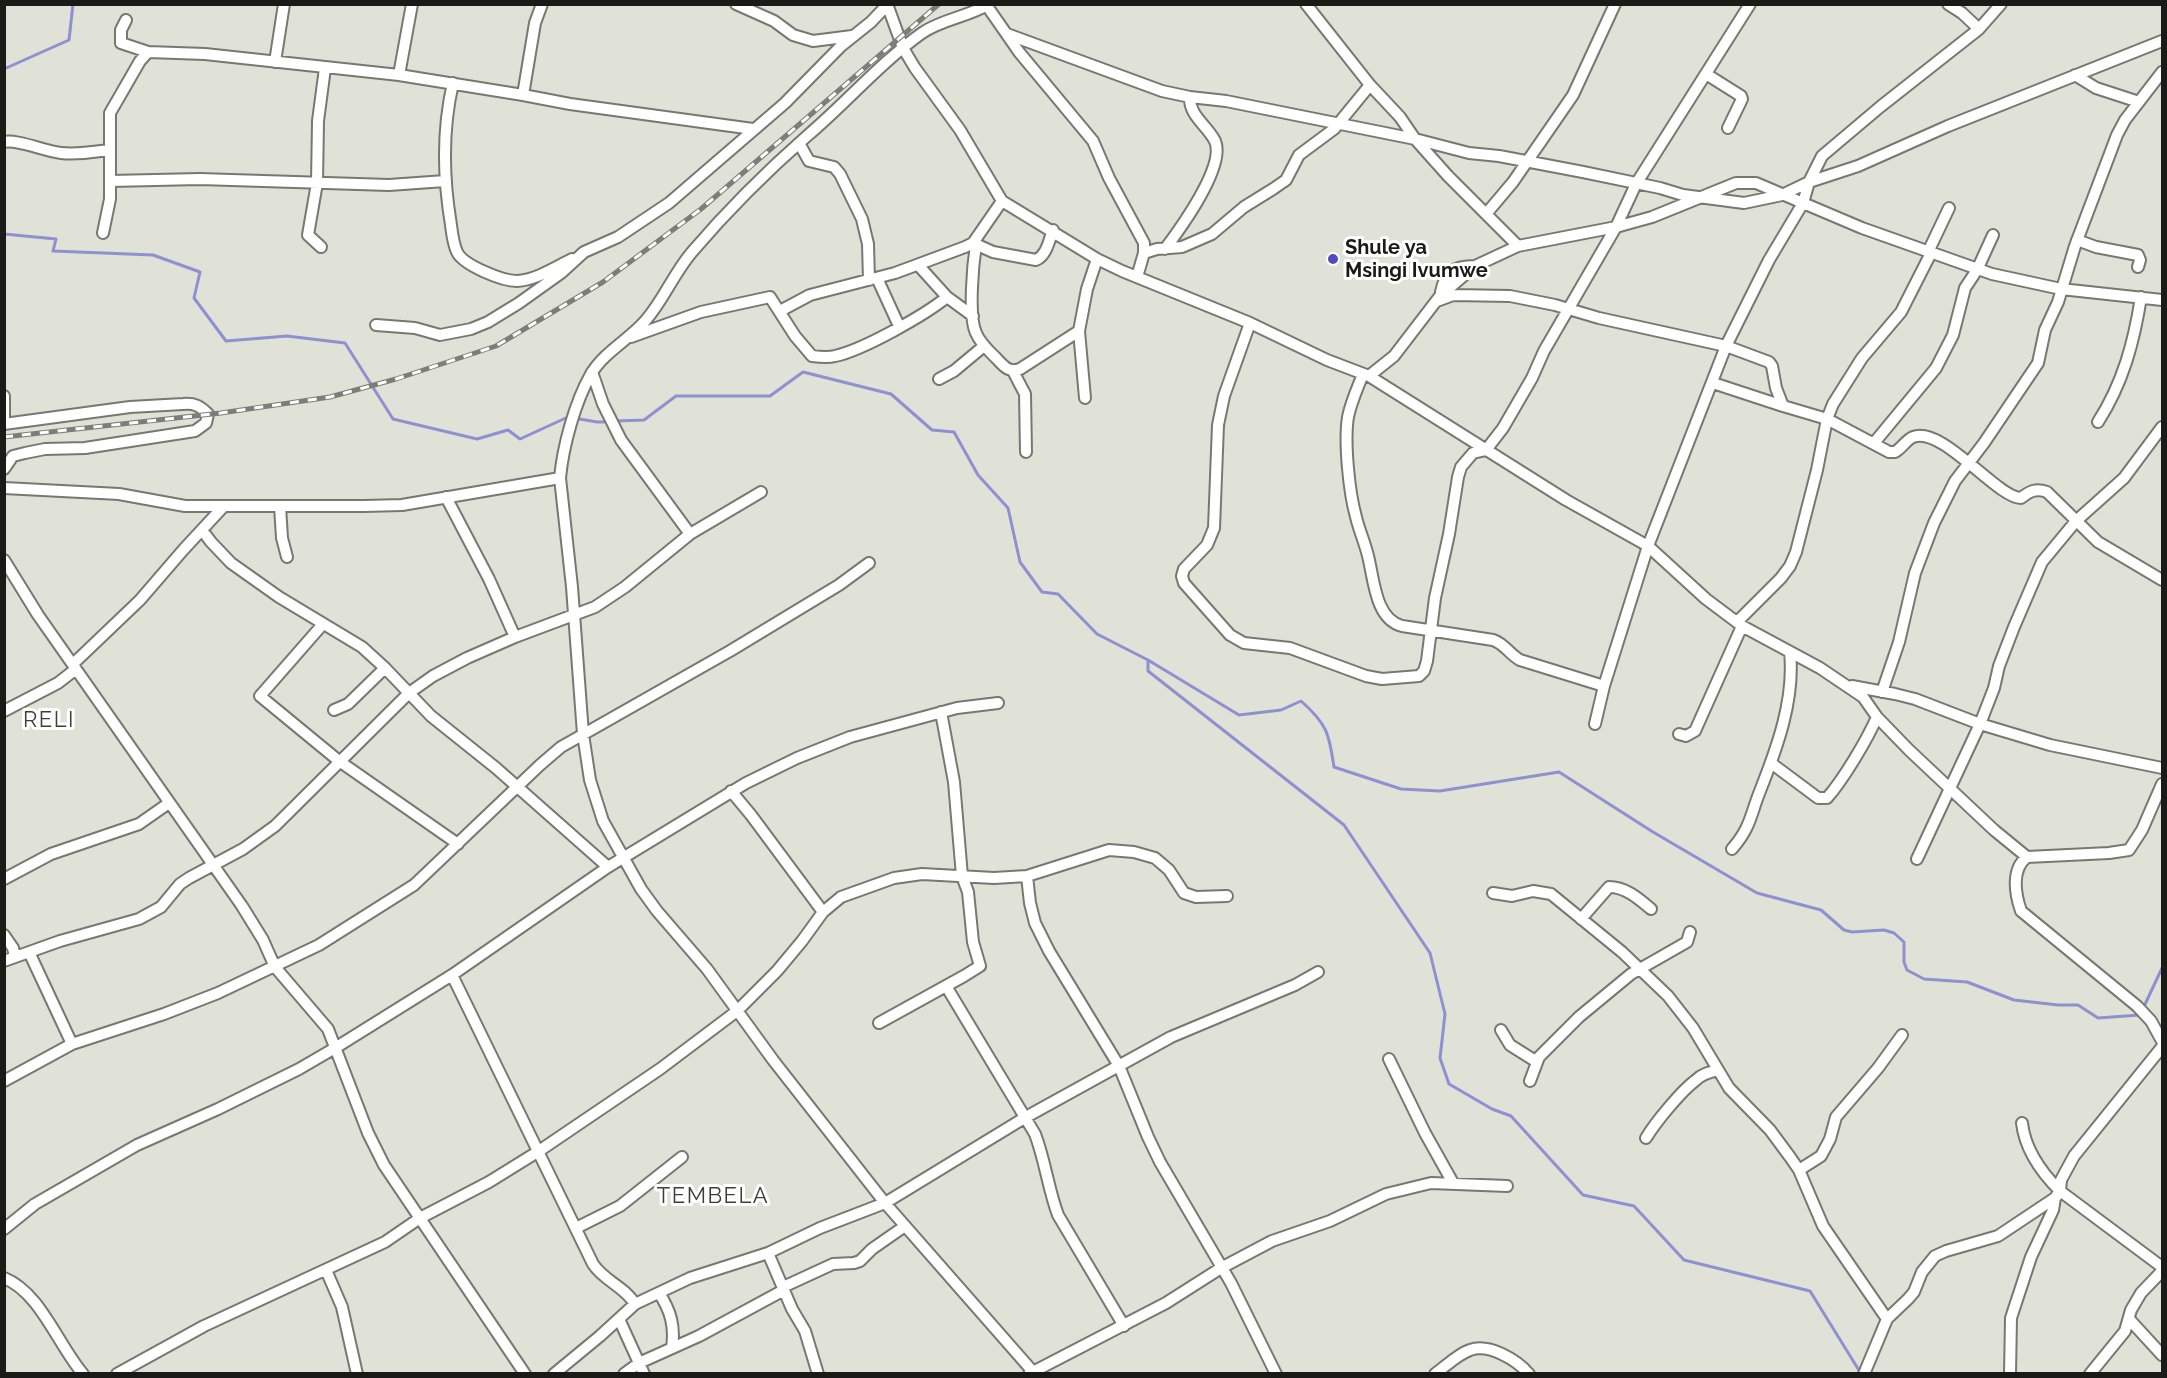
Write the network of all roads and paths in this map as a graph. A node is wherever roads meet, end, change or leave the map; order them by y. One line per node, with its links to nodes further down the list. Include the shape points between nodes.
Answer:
1 (284, 4): 19 (street)
2 (412, 4): 23 (street)
3 (542, 4): 27 (street)
4 (736, 4): 15 (street, via 813,41)
5 (1306, 4): 26 (street)
6 (1615, 4): 37 (street, via 1573,95)
7 (1750, 4): 22 (street)
8 (1948, 4): 13 (street)
9 (2001, 4): 13 (street)
10 (888, 5): 15 (street); 17 (street)
11 (988, 5): 14 (street); 17 (street, via 931,27)
12 (126, 20): 18 (street, via 121,30 122,42)
13 (1979, 29): 40 (street, via 1846,134 1822,156)
14 (1007, 34): 28 (street, via 1162,91); 59 (street, via 1093,141 1144,243)
15 (855, 35): 32 (street)
16 (2163, 41): 24 (street)
17 (903, 48): 35 (street); 45 (street, via 960,130)
18 (148, 52): 19 (street); 36 (street, via 110,113)
19 (275, 62): 20 (street)
20 (325, 68): 23 (street); 41 (street, via 318,121)
21 (2163, 72): 29 (street)
22 (1706, 74): 31 (street, via 1741,96); 42 (street)
23 (399, 75): 25 (street)
24 (2075, 75): 29 (street, via 2096,88); 40 (street, via 1858,166)
25 (453, 83): 27 (street); 39 (street, via 445,126)
26 (1370, 85): 30 (street); 33 (street)
27 (523, 95): 32 (street, via 570,105)
28 (1190, 97): 30 (street); 57 (street, via 1191,110 1214,140 1216,158 1199,198)
29 (2139, 102): 53 (street, via 2117,135)
30 (1338, 124): 33 (street); 57 (street, via 1299,155 1286,180 1212,234 1182,247)
31 (1728, 128)
32 (753, 129): 58 (street, via 669,203 618,237)
33 (1415, 139): 37 (street, via 1469,153); 48 (street)
34 (4, 141): 36 (street, via 16,140 63,153)
35 (799, 143): 66 (street, via 809,161 834,167 840,174 862,219); 79 (street, via 692,253)
36 (109, 150): 38 (street)
37 (1526, 161): 42 (street); 48 (street)
38 (110, 181): 41 (street); 51 (street)
39 (445, 182): 41 (street); 58 (street, via 457,252 462,260 491,276 521,280 551,270)
40 (1809, 182): 43 (street); 46 (street)
41 (317, 183): 56 (street, via 309,236)
42 (1636, 184): 44 (street); 49 (street)
43 (1782, 195): 44 (street, via 1744,203); 44 (street, via 1748,182 1728,185); 46 (street)
44 (1701, 198): 49 (street)
45 (1002, 201): 50 (street); 54 (street)
46 (1803, 203): 60 (street); 81 (street)
47 (1949, 208): 60 (street)
48 (1486, 214): 55 (street)
49 (1616, 227): 55 (street); 72 (street)
50 (1053, 230): 54 (street, via 1045,252 1036,260 993,252); 61 (street)
51 (103, 233)
52 (1993, 235): 64 (street)
53 (2077, 240): 63 (street, via 2138,255); 67 (street)
54 (974, 243): 62 (street); 74 (street)
55 (1518, 246): 70 (street, via 1475,266)
56 (321, 247)
57 (1165, 249): 59 (street)
58 (584, 252): 76 (street, via 545,285 471,329 440,335)
59 (1144, 253): 65 (street)
60 (1930, 253): 64 (street); 91 (street, via 1901,312 1839,392)
61 (1097, 259): 65 (street); 78 (street)
62 (919, 266): 66 (street); 68 (street)
63 (2138, 267)
64 (1977, 270): 67 (street); 95 (street, via 1965,288 1953,335 1936,368)
65 (1137, 277): 75 (street)
66 (873, 279): 73 (street, via 810,295); 77 (street)
67 (2061, 289): 69 (street); 98 (street, via 2042,339 2038,363)
68 (947, 297): 74 (street); 77 (street)
69 (2141, 297): 71 (street); 92 (street, via 2126,368)
70 (1438, 299): 72 (street, via 1476,294 1517,297); 84 (street, via 1394,356)
71 (2163, 300)
72 (1569, 308): 81 (street); 96 (street, via 1503,428)
73 (780, 311): 77 (street, via 812,356 835,356 853,350); 79 (street, via 772,298 764,297 701,312)
74 (972, 316): 80 (street)
75 (1250, 323): 84 (street); 117 (street, via 1218,425 1214,528 1207,545 1184,569 1184,583 1238,640 1297,649 1382,679 1419,676 1424,671)
76 (376, 325)
77 (899, 326)
78 (1078, 331): 82 (street); 88 (street)
79 (631, 337): 83 (street)
80 (984, 346): 82 (street, via 1006,369); 85 (street)
81 (1726, 346): 86 (street); 89 (street, via 1769,362)
82 (1013, 371): 97 (street, via 1025,394)
83 (592, 372): 100 (street, via 568,435); 108 (street, via 621,440)
84 (1366, 375): 96 (street); 117 (street, via 1348,417 1355,516 1376,593 1388,618 1402,626)
85 (939, 379)
86 (1713, 383): 89 (street); 109 (street)
87 (4, 396): 90 (street)
88 (1085, 398)
89 (1784, 406): 91 (street)
90 (4, 418)
91 (1827, 419): 95 (street); 116 (street, via 1793,559)
92 (2098, 422)
93 (4, 424): 99 (street, via 192,403 208,414 206,423 195,430 85,448 25,453 13,456)
94 (2163, 427): 106 (street, via 2124,478)
95 (1874, 443): 98 (street, via 1895,452 1915,436 1923,436)
96 (1486, 450): 109 (street); 117 (street, via 1467,458 1458,477)
97 (1026, 452)
98 (1969, 462): 106 (street, via 2016,498 2032,490 2047,492); 124 (street, via 1946,497 1925,545)
99 (4, 469)
100 (560, 478): 103 (street); 114 (street)
101 (4, 488): 105 (street, via 119,494 185,506)
102 (761, 492): 108 (street)
103 (446, 497): 104 (street, via 402,505); 118 (street)
104 (280, 506): 105 (street); 110 (street)
105 (223, 507): 107 (street)
106 (2076, 521): 113 (street, via 2098,542); 132 (street, via 2034,576)
107 (202, 530): 115 (street, via 231,563); 120 (street)
108 (690, 534): 114 (street, via 626,587)
109 (1648, 546): 116 (street); 122 (street)
110 (287, 557)
111 (4, 560): 120 (street)
112 (869, 563): 133 (street, via 730,651)
113 (2163, 580)
114 (574, 616): 118 (street); 133 (street)
115 (322, 624): 121 (street, via 362,647); 135 (street, via 260,696)
116 (1739, 624): 119 (street); 134 (street, via 1695,730 1686,736)
117 (1432, 629): 122 (street, via 1499,642 1520,660)
118 (515, 637): 125 (street, via 440,672)
119 (1790, 652): 123 (street); 136 (street, via 1787,698)
120 (75, 666): 128 (street, via 58,682); 142 (street)
121 (386, 668): 125 (street); 127 (street, via 348,704)
122 (1604, 686): 131 (street)
123 (1849, 686): 124 (street); 130 (street, via 1863,697)
124 (1882, 692): 132 (street, via 1915,699)
125 (409, 693): 135 (street); 139 (street)
126 (998, 703): 129 (street)
127 (334, 710)
128 (4, 711)
129 (941, 712): 141 (street, via 831,744); 150 (street, via 954,782)
130 (1877, 717): 136 (street, via 1827,798 1818,798); 140 (street)
131 (1595, 724)
132 (1980, 724): 137 (street, via 2050,745); 140 (street)
133 (583, 734): 139 (street, via 561,747); 146 (street, via 590,780 603,821)
134 (1679, 734)
135 (339, 761): 143 (street); 148 (street, via 276,826)
136 (1771, 763): 144 (street, via 1751,820)
137 (2163, 768)
138 (2163, 784): 145 (street, via 2128,850)
139 (516, 787): 143 (street); 149 (street)
140 (1951, 788): 145 (street); 147 (street)
141 (731, 791): 146 (street); 156 (street)
142 (169, 803): 148 (street); 152 (street, via 139,824 51,854)
143 (458, 844): 162 (street, via 392,900)
144 (1732, 849)
145 (2027, 857): 171 (street, via 2016,876 2021,911 2138,1006)
146 (624, 859): 149 (street); 167 (street, via 657,911)
147 (1917, 859)
148 (213, 864): 160 (street, via 180,884 170,899 152,913); 162 (street, via 254,925)
149 (608, 867): 165 (street)
150 (962, 876): 151 (street); 156 (street, via 922,874 894,878 841,897); 166 (street, via 980,966)
151 (1027, 876): 154 (street, via 1109,850 1134,852 1155,858 1169,870 1184,893 1196,897); 177 (street, via 1035,923)
152 (4, 879)
153 (1493, 893): 157 (street, via 1551,894)
154 (1227, 896)
155 (1651, 909): 157 (street, via 1632,894 1609,887)
156 (823, 912): 167 (street, via 777,971)
157 (1581, 919): 163 (street)
158 (1690, 932): 163 (street, via 1687,942)
159 (4, 935): 161 (street, via 13,948)
160 (29, 952): 161 (street); 172 (street)
161 (10, 959)
162 (275, 967): 172 (street, via 164,1014); 174 (street, via 328,1029)
163 (1640, 969): 176 (street, via 1579,1017); 178 (street, via 1680,1010)
164 (1318, 972): 177 (street, via 1171,1037)
165 (452, 975): 174 (street); 184 (street)
166 (946, 986): 168 (street); 181 (street)
167 (737, 1011): 184 (street, via 652,1075); 190 (street)
168 (879, 1023)
169 (1501, 1030): 176 (street, via 1510,1045)
170 (1902, 1035): 186 (street, via 1836,1117 1821,1156)
171 (2163, 1041)
172 (72, 1044): 179 (street)
173 (2163, 1047): 189 (street, via 2074,1156)
174 (335, 1048): 191 (street, via 375,1147); 192 (street, via 218,1109 138,1145 35,1204)
175 (1389, 1059): 187 (street)
176 (1537, 1062): 180 (street)
177 (1119, 1066): 181 (street); 196 (street, via 1160,1162)
178 (1718, 1070): 183 (street, via 1695,1080); 186 (street)
179 (4, 1081)
180 (1530, 1081)
181 (1026, 1117): 190 (street); 206 (street, via 1043,1154 1058,1215)
182 (2022, 1123): 189 (street, via 2032,1157)
183 (1646, 1138)
184 (539, 1151): 191 (street); 194 (street)
185 (682, 1156): 194 (street, via 620,1206)
186 (1799, 1170): 204 (street, via 1823,1226)
187 (1453, 1183): 188 (street); 196 (street, via 1420,1185 1386,1194 1330,1221 1272,1241)
188 (1507, 1186)
189 (2057, 1195): 197 (street); 204 (street, via 1998,1236 1935,1256 1922,1272 1914,1292); 223 (street, via 2011,1318)
190 (885, 1203): 193 (street); 195 (street)
191 (420, 1218): 198 (street, via 385,1242); 214 (street)
192 (5, 1227)
193 (905, 1227): 200 (street, via 860,1261 833,1264); 210 (street)
194 (576, 1228): 202 (street, via 598,1271)
195 (768, 1253): 200 (street); 201 (street, via 690,1278)
196 (1221, 1268): 206 (street); 219 (street)
197 (2163, 1269): 205 (street, via 2141,1293)
198 (326, 1270): 212 (street, via 204,1326); 213 (street, via 342,1307)
199 (4, 1278): 211 (street, via 33,1300)
200 (784, 1288): 207 (street); 218 (street, via 805,1331)
201 (659, 1293): 202 (street); 207 (street, via 672,1318)
202 (635, 1304): 203 (street)
203 (619, 1319): 209 (street); 215 (street)
204 (1887, 1319): 222 (street)
205 (2129, 1319): 208 (street); 224 (street, via 2120,1339)
206 (1124, 1326): 210 (street)
207 (672, 1348): 209 (street)
208 (2163, 1355)
209 (639, 1363): 216 (street); 217 (street)
210 (1032, 1373)
211 (83, 1374)
212 (117, 1374)
213 (357, 1374)
214 (525, 1374)
215 (554, 1374)
216 (624, 1374)
217 (644, 1374)
218 (818, 1374)
219 (1276, 1374)
220 (1435, 1374): 221 (street, via 1472,1349 1508,1356)
221 (1529, 1374)
222 (1864, 1374)
223 (2010, 1374)
224 (2091, 1374)

